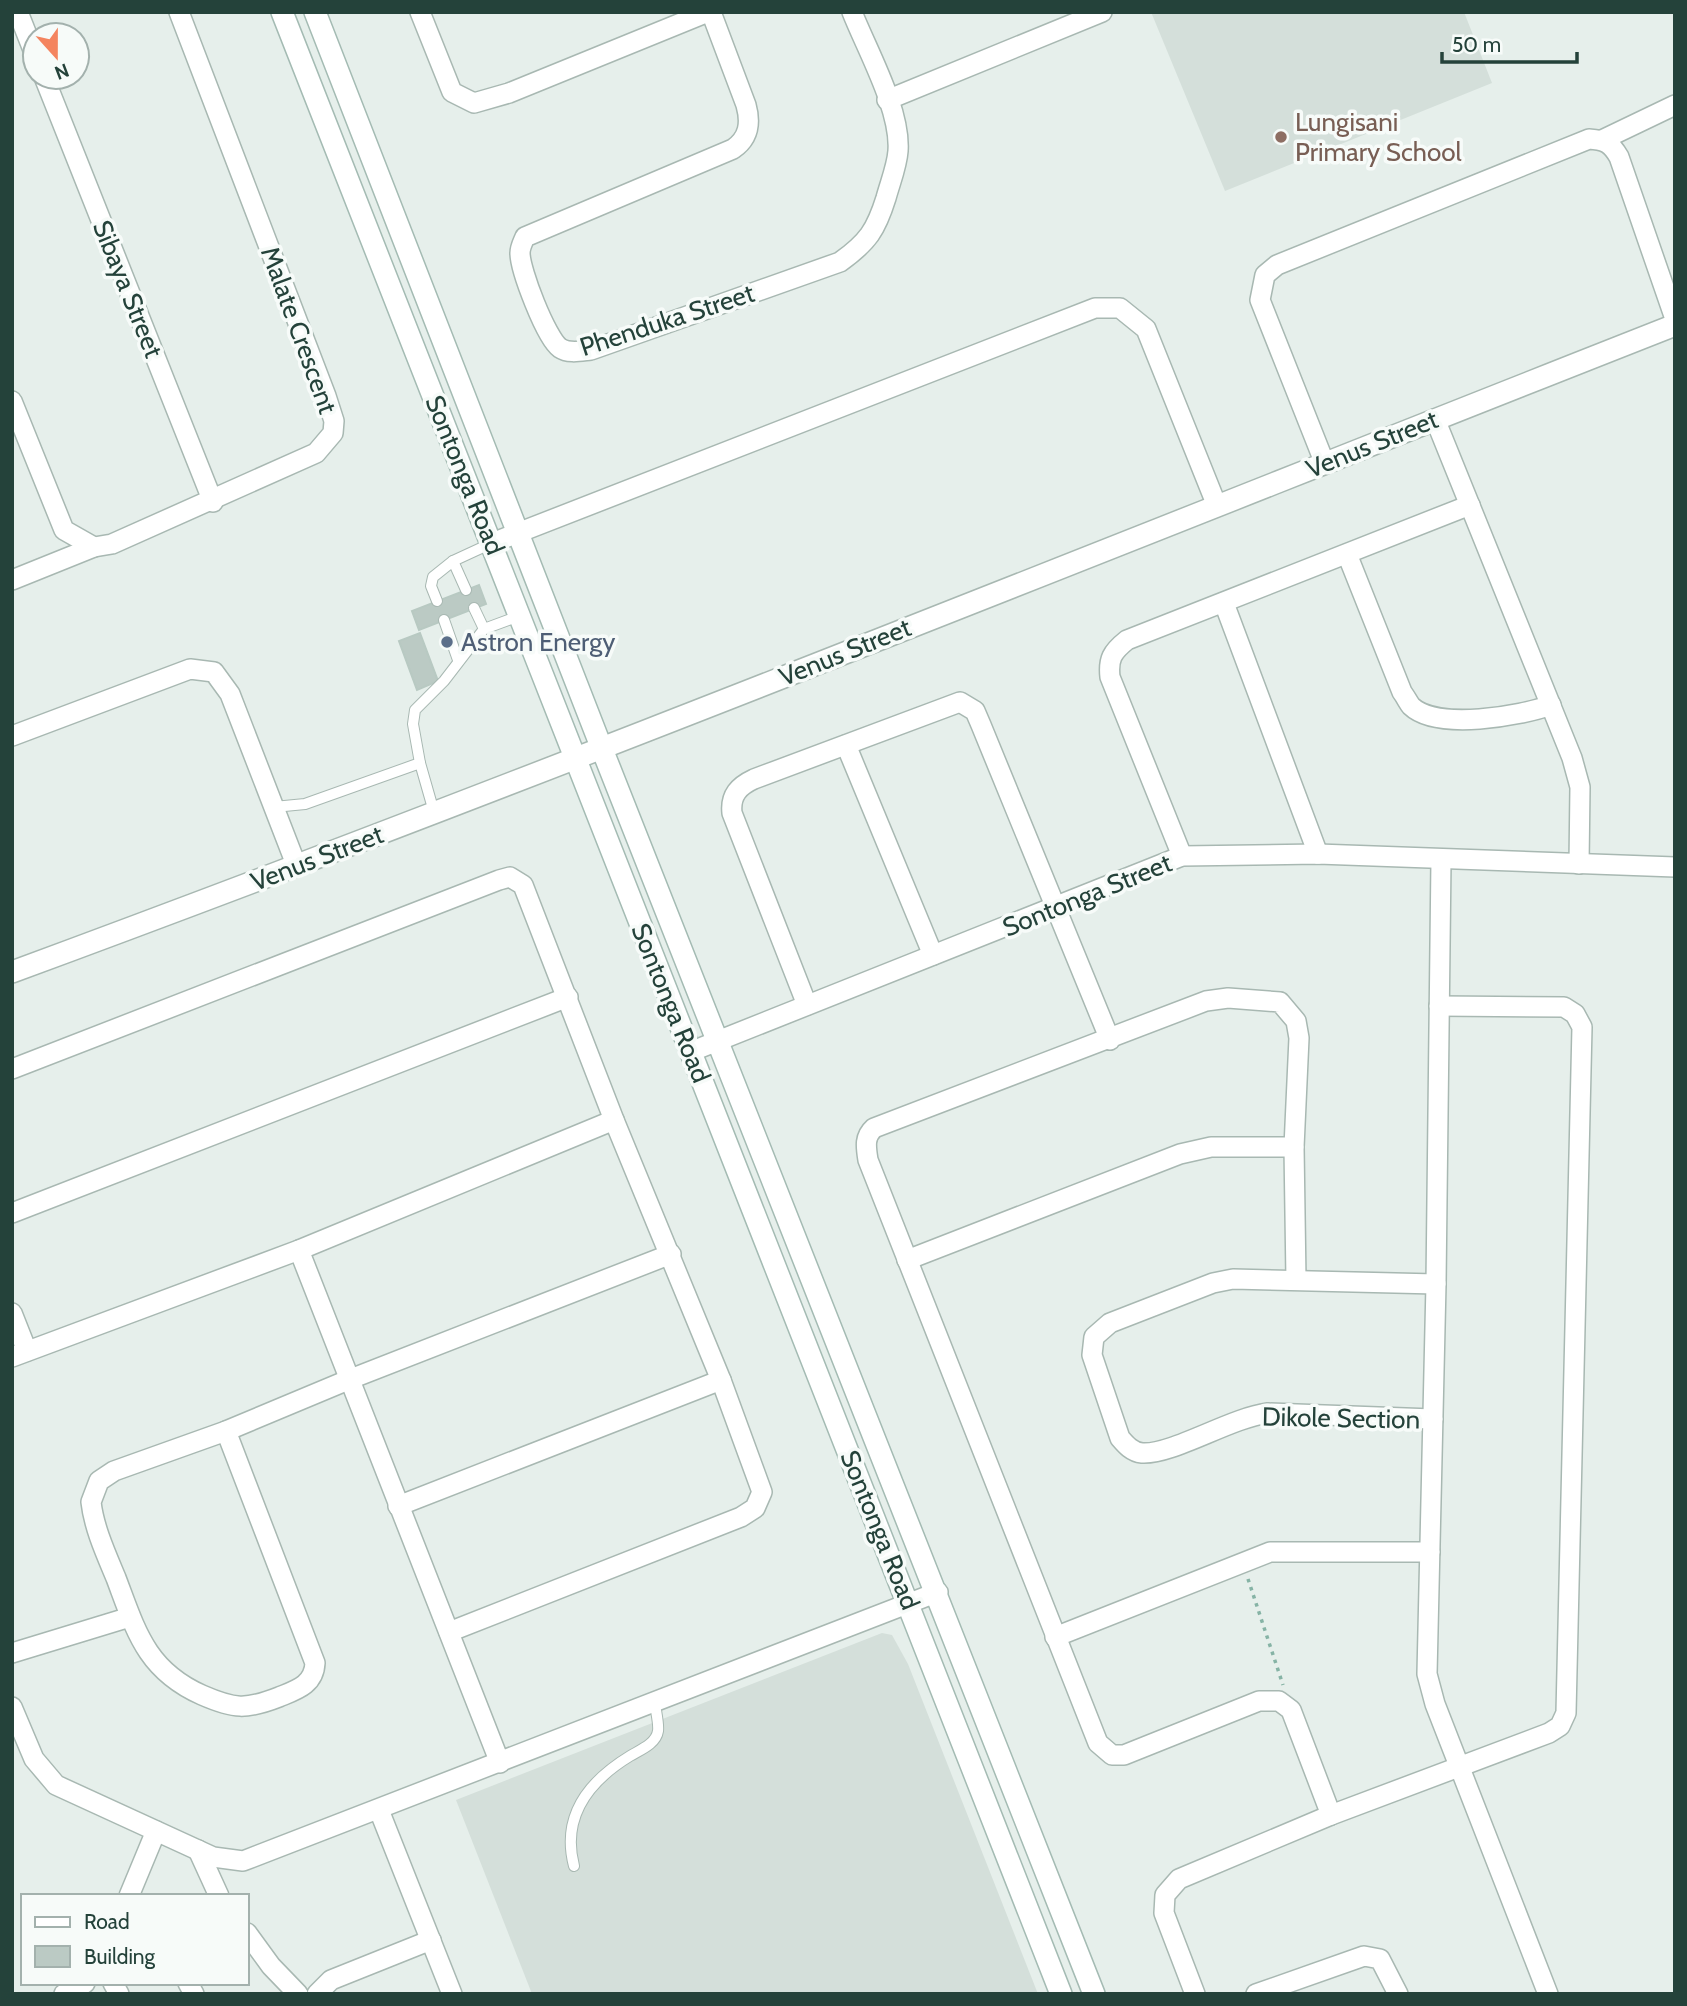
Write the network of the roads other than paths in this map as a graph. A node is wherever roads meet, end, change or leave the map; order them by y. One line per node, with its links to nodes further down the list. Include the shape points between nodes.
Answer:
1 (179, 12): 17 (street, Malate Crescent, via 334,421 333,433 316,453)
2 (282, 12): 21 (main road, Sontonga Road)
3 (315, 12): 20 (main road, Sontonga Road)
4 (421, 12): 5 (street, via 452,92 474,103)
5 (709, 12): 9 (street, Phenduka Street, via 749,116 746,136 733,149 525,237 520,250 522,267 560,348 592,350 840,262 863,246 878,224 898,152)
6 (852, 12): 9 (street, Phenduka Street)
7 (1102, 12): 9 (street)
8 (50, 91): 17 (street, Sibaya Street)
9 (887, 100)
10 (1675, 105): 11 (street)
11 (1602, 140): 12 (street, via 1612,145 1619,158); 16 (street, via 1589,139 1277,265 1265,275 1260,300)
12 (1675, 319)
13 (1675, 324): 15 (main road, Venus Street)
14 (12, 401): 22 (street, via 64,530)
15 (1435, 419): 16 (main road, Venus Street); 18 (street)
16 (1325, 464): 19 (main road, Venus Street)
17 (213, 502): 22 (street, Malate Crescent, via 112,544)
18 (1469, 505): 23 (street); 34 (street)
19 (1217, 506): 20 (street, via 1146,328 1120,308 1095,308); 37 (main road, Venus Street)
20 (519, 533): 21 (street); 37 (main road, Sontonga Road)
21 (492, 543): 24 (lane); 30 (main road, Sontonga Road)
22 (94, 547): 25 (street, Malate Crescent)
23 (1347, 554): 28 (street); 34 (street, via 1412,707 1440,717 1498,718)
24 (453, 561): 26 (lane); 27 (lane, via 431,581)
25 (12, 580)
26 (466, 590)
27 (437, 601)
28 (1224, 603): 42 (street); 43 (street, via 1127,640 1109,662 1110,677)
29 (474, 608): 32 (lane)
30 (519, 616): 32 (lane); 38 (main road, Sontonga Road)
31 (444, 620): 33 (lane)
32 (484, 629): 33 (lane)
33 (458, 660): 39 (lane, via 415,710)
34 (1551, 705): 45 (street, via 1580,787)
35 (12, 736): 40 (street, via 190,668 214,672 230,694)
36 (846, 745): 48 (street, via 948,705 968,704 982,724); 49 (street); 52 (street, via 742,785 731,804)
37 (602, 749): 38 (main road, Venus Street); 54 (main road, Sontonga Road)
38 (573, 760): 41 (main road, Venus Street); 56 (main road, Sontonga Road)
39 (420, 763): 40 (lane, via 305,804); 41 (lane)
40 (274, 807): 46 (street)
41 (434, 812): 46 (main road, Venus Street)
42 (1318, 855): 43 (street, Sontonga Street); 44 (street, Sontonga Street)
43 (1182, 856): 48 (street, Sontonga Street)
44 (1441, 860): 45 (street, Sontonga Street); 53 (street)
45 (1579, 864): 47 (street, Sontonga Street)
46 (298, 867): 50 (main road, Venus Street)
47 (1675, 867)
48 (1057, 907): 49 (street, Sontonga Street); 55 (street)
49 (933, 955): 52 (street, Sontonga Street)
50 (12, 972)
51 (568, 997): 57 (street, via 530,897 517,878 510,877); 58 (street); 60 (street)
52 (807, 1005): 54 (street, Sontonga Street)
53 (1439, 1006): 65 (street); 83 (street, via 1564,1007 1578,1019 1584,1036 1568,1706 1556,1730)
54 (719, 1040): 56 (street, Sontonga Street); 74 (main road, Sontonga Road)
55 (1110, 1040): 59 (street, via 1206,1001 1280,1002 1296,1021 1299,1038); 63 (street, via 868,1133 868,1160)
56 (690, 1052): 75 (main road, Sontonga Road)
57 (12, 1069)
58 (614, 1120): 61 (street); 62 (street)
59 (1294, 1147): 63 (street, via 1211,1147 1180,1154); 64 (street)
60 (12, 1213)
61 (299, 1250): 67 (street); 68 (street)
62 (671, 1254): 68 (street); 69 (street)
63 (907, 1259): 78 (street)
64 (1296, 1280): 65 (street, Dikole Section); 70 (street, Dikole Section, via 1223,1280 1100,1330 1092,1355 1127,1447 1153,1452 1236,1420 1268,1413)
65 (1437, 1283): 70 (street)
66 (12, 1313): 67 (street)
67 (20, 1354)
68 (348, 1380): 71 (street); 72 (street)
69 (721, 1380): 72 (street); 77 (street, via 761,1485 761,1499 755,1508)
70 (1433, 1419): 73 (street)
71 (226, 1431): 76 (street, via 121,1468 94,1488 92,1511); 76 (street, via 313,1652 312,1675 296,1690 261,1704 228,1706 166,1675)
72 (398, 1506): 77 (street)
73 (1430, 1552): 78 (street, via 1283,1550 1242,1561); 83 (street, via 1427,1674)
74 (938, 1592): 75 (street); 99 (main road, Sontonga Road)
75 (909, 1603): 80 (street); 98 (main road, Sontonga Road)
76 (130, 1617): 79 (street)
77 (449, 1632): 82 (street)
78 (1055, 1636): 85 (street, via 1093,1734 1112,1755 1125,1755 1259,1701 1279,1701 1291,1710)
79 (12, 1653)
80 (655, 1704): 82 (street); 88 (lane, via 658,1732 651,1743 608,1771 576,1808 570,1829)
81 (12, 1707): 86 (street, via 47,1778)
82 (500, 1763): 84 (street)
83 (1461, 1767): 85 (street); 103 (street)
84 (379, 1810): 87 (street, via 254,1859 223,1860); 92 (street)
85 (1331, 1815): 100 (street, via 1189,1874 1168,1889 1164,1913)
86 (156, 1831): 87 (street); 89 (street)
87 (198, 1850): 90 (street)
88 (574, 1866)
89 (134, 1892)
90 (218, 1894)
91 (248, 1934): 95 (street)
92 (430, 1940): 96 (street, via 331,1980); 97 (street)
93 (81, 1985): 94 (street)
94 (64, 1994)
95 (298, 1994)
96 (317, 1994)
97 (452, 1994)
98 (1061, 1994)
99 (1094, 1994)
100 (1195, 1994)
101 (1256, 1994): 102 (street, via 1364,1956 1380,1959)
102 (1398, 1994)
103 (1548, 1994)

